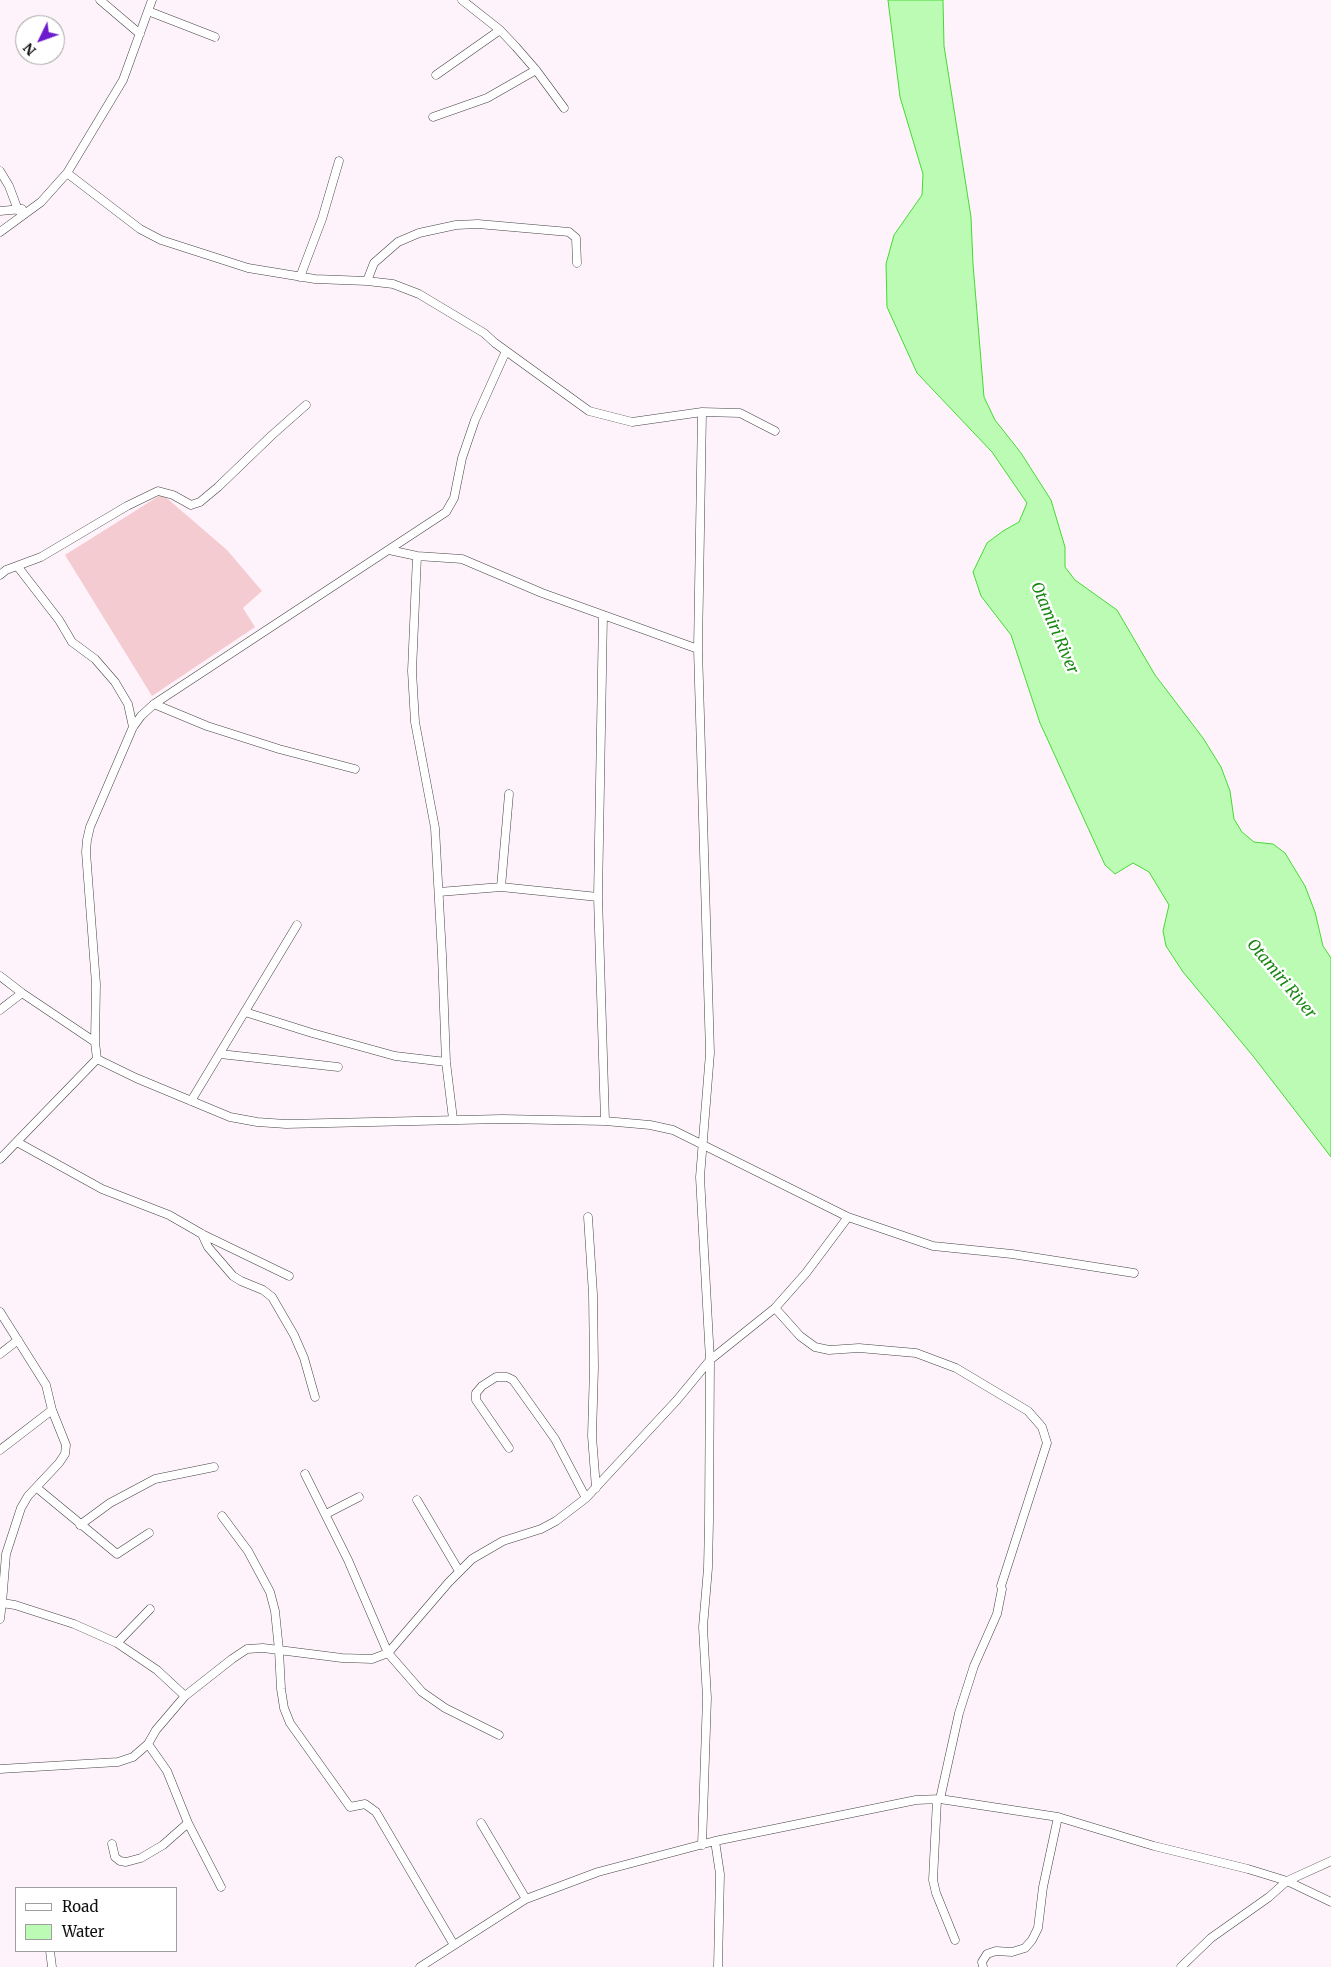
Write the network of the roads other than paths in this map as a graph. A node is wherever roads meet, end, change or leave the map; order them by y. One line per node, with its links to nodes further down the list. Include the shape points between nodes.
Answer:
1 (100, 0): 6 (street)
2 (152, 0): 4 (street)
3 (462, 0): 5 (street)
4 (148, 11): 6 (street); 7 (street)
5 (500, 30): 8 (street); 9 (street)
6 (140, 34): 14 (street, via 123,80)
7 (215, 37)
8 (536, 70): 10 (street); 11 (street, via 487,98)
9 (436, 75)
10 (564, 108)
11 (433, 117)
12 (339, 161): 20 (street)
13 (0, 170): 16 (street)
14 (67, 173): 15 (street); 20 (street, via 135,225 161,240 248,268)
15 (32, 208): 16 (street); 18 (street)
16 (18, 210): 17 (street)
17 (0, 212)
18 (0, 232)
19 (577, 263): 21 (street, via 576,238 569,232 456,225 398,242 374,263)
20 (300, 277): 21 (street)
21 (367, 281): 22 (street, via 393,284 419,294 484,333)
22 (506, 351): 24 (street, via 589,410 632,422); 26 (street, via 475,420 451,505 446,512)
23 (306, 405): 28 (street, via 200,502 191,505 158,491 42,557)
24 (702, 412): 25 (street, via 740,413); 31 (street)
25 (775, 431)
26 (388, 550): 27 (street); 32 (street)
27 (417, 556): 30 (street, via 462,560); 37 (street, via 412,679 415,722 435,828)
28 (18, 567): 29 (street); 33 (street, via 72,642 95,659 116,682 128,704)
29 (0, 575)
30 (603, 615): 31 (street); 38 (street)
31 (698, 649): 53 (street, via 710,1053)
32 (154, 704): 33 (street); 34 (street, via 207,726)
33 (133, 727): 44 (street, via 87,840 96,984)
34 (355, 769)
35 (509, 794): 36 (street)
36 (501, 887): 37 (street); 38 (street)
37 (439, 892): 47 (street)
38 (598, 897): 51 (street)
39 (297, 926): 43 (street)
40 (0, 976): 41 (street)
41 (22, 993): 42 (street); 44 (street)
42 (0, 1010)
43 (245, 1012): 45 (street); 47 (street, via 395,1056)
44 (95, 1042): 46 (street)
45 (220, 1054): 48 (street); 49 (street)
46 (97, 1059): 49 (street); 52 (street)
47 (446, 1062): 50 (street)
48 (338, 1066)
49 (191, 1101): 50 (street, via 230,1117 286,1124)
50 (453, 1119): 51 (street)
51 (605, 1121): 53 (street, via 658,1126)
52 (17, 1142): 54 (street); 57 (street, via 102,1189 169,1215)
53 (703, 1145): 55 (street); 64 (street, via 700,1177)
54 (0, 1159)
55 (848, 1217): 58 (street, via 933,1246 1012,1254); 60 (street)
56 (588, 1218): 72 (street, via 593,1294 592,1436)
57 (202, 1234): 59 (street); 65 (street, via 208,1247 233,1276 272,1297 304,1358)
58 (1134, 1273)
59 (290, 1276)
60 (775, 1308): 64 (street); 91 (street, via 800,1336 816,1347 916,1353 956,1368 1028,1411 1042,1427 1047,1443 1001,1586 997,1614 974,1666 959,1713)
61 (0, 1312): 62 (street)
62 (18, 1340): 63 (street); 66 (street, via 46,1385)
63 (0, 1354)
64 (710, 1360): 72 (street); 97 (street, via 708,1568 703,1619 707,1698)
65 (314, 1397)
66 (52, 1410): 68 (street); 71 (street, via 66,1445 65,1454)
67 (509, 1448): 74 (street, via 476,1400 482,1386 496,1377 513,1380 555,1439)
68 (0, 1450)
69 (214, 1467): 78 (street, via 155,1479 110,1503)
70 (305, 1474): 76 (street)
71 (37, 1488): 78 (street); 81 (street, via 21,1508 10,1537 4,1561)
72 (596, 1488): 74 (street)
73 (359, 1496): 76 (street)
74 (586, 1498): 80 (street, via 541,1529 503,1541 487,1550)
75 (417, 1500): 80 (street)
76 (326, 1514): 86 (street)
77 (222, 1516): 85 (street, via 248,1551 270,1592)
78 (80, 1525): 79 (street, via 117,1554)
79 (149, 1533)
80 (459, 1572): 86 (street)
81 (2, 1603): 83 (street); 84 (street, via 74,1624)
82 (150, 1609): 84 (street)
83 (0, 1619)
84 (117, 1643): 87 (street, via 157,1670)
85 (279, 1650): 86 (street, via 365,1659); 87 (street, via 247,1649); 104 (street, via 281,1689 290,1723 350,1807 365,1804 376,1812)
86 (388, 1654): 88 (street, via 422,1692 445,1708)
87 (186, 1696): 89 (street)
88 (499, 1735)
89 (148, 1744): 90 (street, via 133,1757 118,1762); 93 (street, via 167,1771)
90 (0, 1769)
91 (939, 1799): 92 (street); 95 (street, via 899,1803); 103 (street, via 933,1880)
92 (1058, 1817): 99 (street); 109 (street, via 1038,1928 1032,1940 1025,1948 987,1954)
93 (188, 1823): 96 (street, via 163,1845 141,1858 120,1861 115,1857); 100 (street)
94 (481, 1823): 101 (street)
95 (715, 1842): 97 (street); 108 (street, via 720,1874)
96 (112, 1844)
97 (702, 1845): 101 (street, via 598,1872)
98 (1331, 1861): 99 (street)
99 (1287, 1881): 102 (street); 110 (street, via 1212,1938)
100 (221, 1887)
101 (526, 1899): 104 (street)
102 (1331, 1902)
103 (955, 1940)
104 (454, 1945): 107 (street)
105 (50, 1952): 106 (street)
106 (52, 1967)
107 (420, 1967)
108 (718, 1967)
109 (983, 1967)
110 (1181, 1967)

